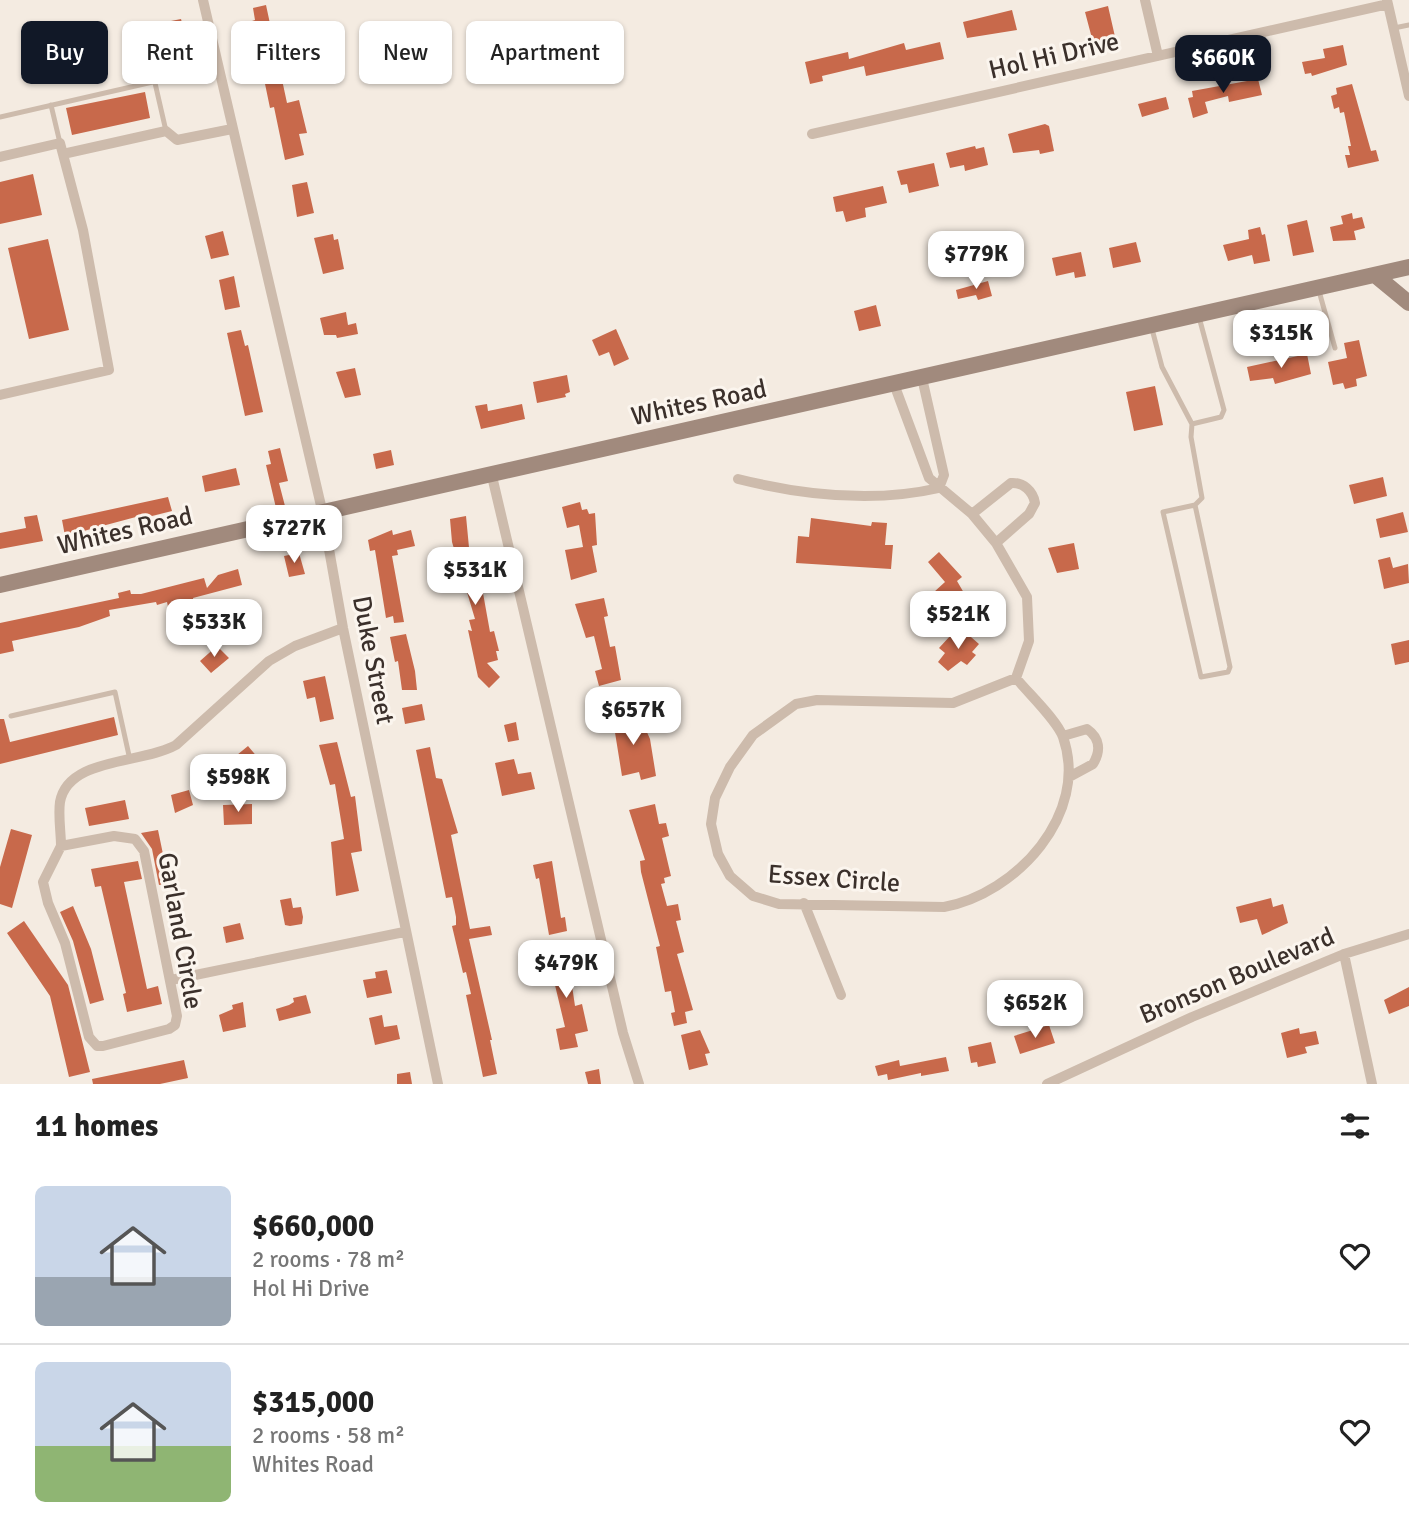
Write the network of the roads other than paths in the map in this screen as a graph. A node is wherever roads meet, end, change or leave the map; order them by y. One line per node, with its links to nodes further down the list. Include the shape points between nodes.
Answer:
1 (203, 0): 7 (street, Duke Street)
2 (1145, 0): 6 (street)
3 (1388, 2): 5 (street); 6 (street, Hol Hi Drive)
4 (1409, 25): 5 (lane)
5 (1394, 28): 10 (street)
6 (1158, 56): 15 (street, Hol Hi Drive)
7 (218, 67): 13 (street, Duke Street)
8 (150, 84): 11 (lane)
9 (155, 84): 14 (lane)
10 (1409, 96)
11 (51, 105): 12 (lane); 16 (lane)
12 (0, 117)
13 (232, 129): 14 (street, via 177,140); 33 (street, Duke Street)
14 (166, 131): 16 (street)
15 (812, 134)
16 (61, 148): 17 (street); 27 (street, via 83,230 108,370)
17 (0, 158)
18 (1409, 267): 19 (street, Whites Road)
19 (1375, 275): 20 (street, Whites Road); 21 (street)
20 (1319, 288): 22 (street, Whites Road); 24 (lane)
21 (1409, 303)
22 (1199, 315): 23 (street, Whites Road); 28 (lane, via 1224,414)
23 (1151, 326): 25 (street, Whites Road); 28 (lane, via 1162,367)
24 (1335, 348)
25 (922, 378): 26 (street, Whites Road); 31 (street, via 944,475)
26 (894, 384): 29 (street, Whites Road); 31 (street, via 924,467)
27 (0, 394)
28 (1192, 424): 32 (lane, via 1202,498)
29 (491, 472): 33 (street, Whites Road); 51 (street, via 623,1033)
30 (738, 479): 31 (street, via 795,491 868,496)
31 (939, 488): 34 (street)
32 (1195, 505): 32 (lane, via 1163,512 1201,677 1228,672 1230,667)
33 (322, 510): 36 (street, Whites Road); 37 (street, Duke Street)
34 (972, 514): 35 (street); 35 (street, via 1011,483 1031,492 1032,511)
35 (996, 543): 38 (street, via 1027,597 1029,641)
36 (0, 585)
37 (343, 628): 41 (street, via 268,661 176,745); 45 (street, Duke Street)
38 (1016, 678): 40 (street); 44 (street, Essex Circle, via 953,703 807,700 787,707 753,735 715,799 711,824 718,854 730,876 753,896 779,904)
39 (11, 716): 41 (lane, via 115,692)
40 (1063, 736): 42 (street, Essex Circle); 42 (street, via 1087,729 1098,742 1093,764)
41 (130, 760): 43 (street, via 89,769 68,783 60,805)
42 (1069, 777): 44 (street, Essex Circle, via 1059,813 1036,851 1015,873 982,895 944,906)
43 (61, 846): 48 (street, Garland Circle, via 114,836 141,843); 48 (street, Garland Circle, via 43,882 93,1043 103,1046 169,1029 177,1016)
44 (804, 903): 49 (street)
45 (404, 932): 48 (street); 50 (street, Duke Street)
46 (1409, 934): 47 (street, Bronson Boulevard)
47 (1343, 954): 52 (street, Bronson Boulevard); 53 (street)
48 (171, 980)
49 (841, 995)
50 (438, 1084)
51 (639, 1084)
52 (1046, 1084)
53 (1372, 1084)

